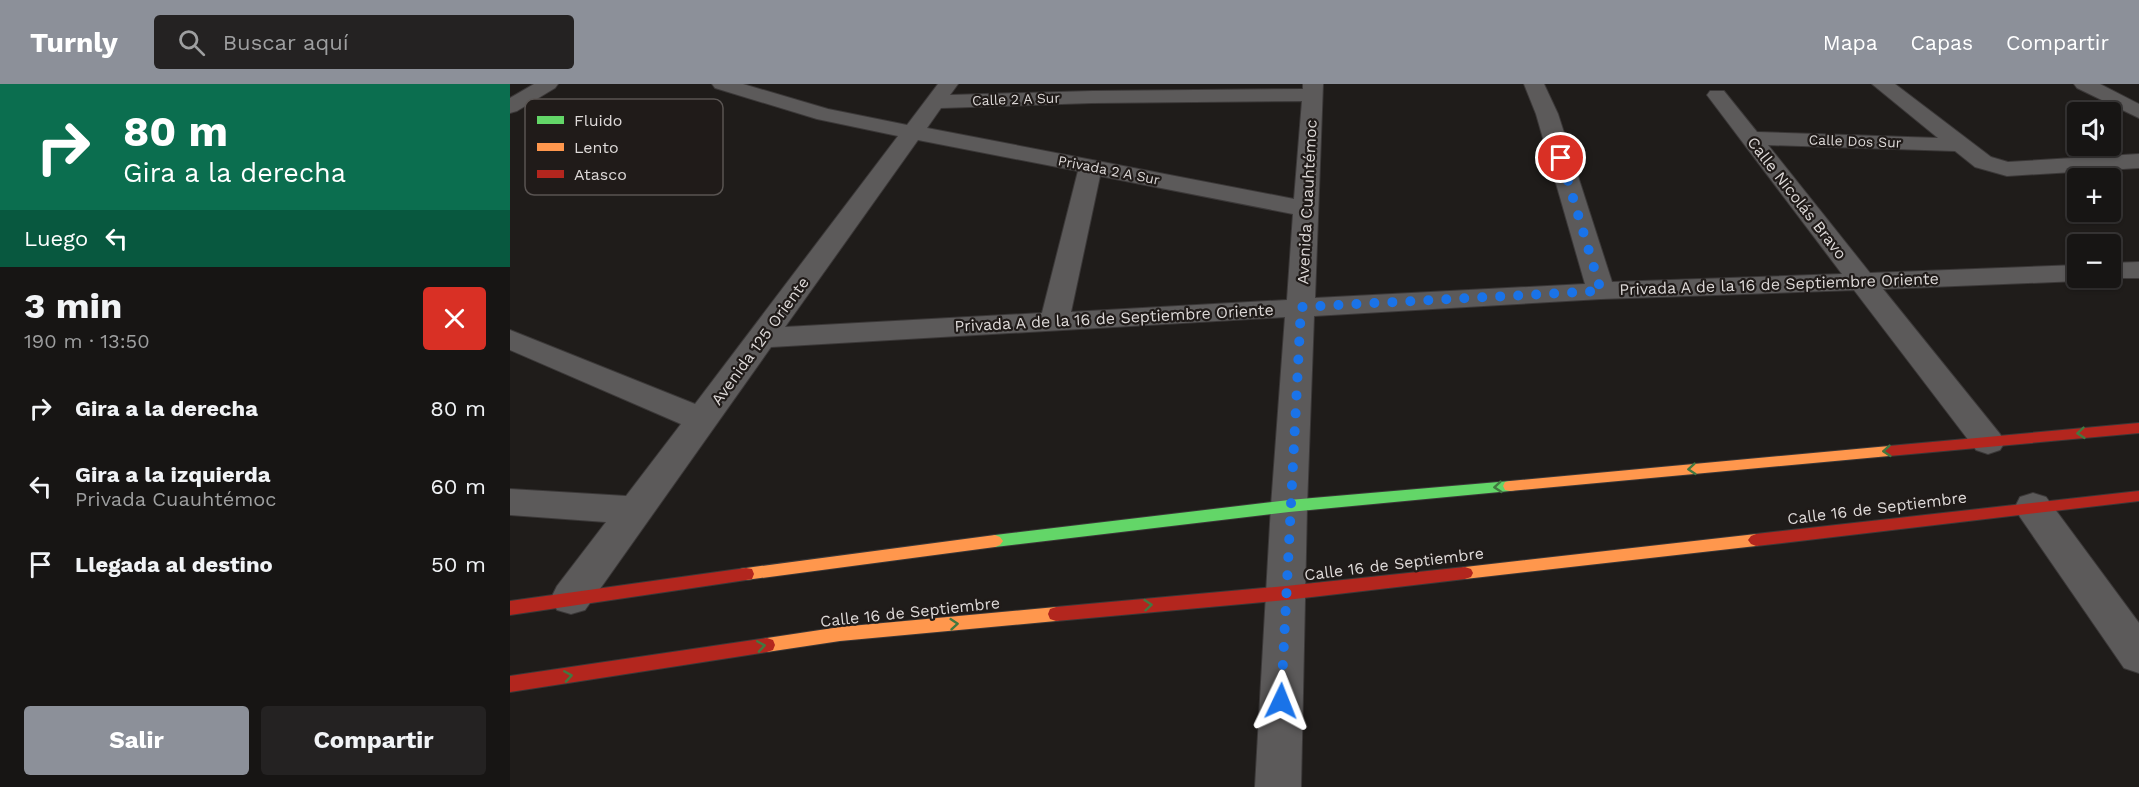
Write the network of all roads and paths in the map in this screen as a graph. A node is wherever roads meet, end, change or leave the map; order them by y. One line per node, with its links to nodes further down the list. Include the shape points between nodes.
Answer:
1 (549, 84): 9 (street)
2 (722, 84): 11 (street, via 824,116)
3 (1534, 84): 21 (street, via 1547,114)
4 (1882, 84): 13 (street)
5 (2085, 84): 10 (street)
6 (1313, 89): 7 (street, Calle 2 A Sur, via 1092,97); 16 (street, Avenida Cuauhtémoc)
7 (941, 93): 11 (street, Avenida 125 Oriente)
8 (1717, 95): 12 (street, Calle Nicolás Bravo)
9 (515, 101)
10 (2139, 112)
11 (913, 131): 15 (street, Privada 2 A Sur); 24 (street, Avenida 125 Oriente)
12 (1750, 138): 13 (street, Calle Dos Sur); 20 (street, Calle Nicolás Bravo)
13 (1961, 145): 14 (street, via 1983,162 2007,169)
14 (2139, 161)
15 (1090, 166): 16 (street, Privada 2 A Sur); 23 (street)
16 (1306, 208): 22 (street, Avenida Cuauhtémoc)
17 (2139, 270): 18 (street)
18 (2121, 271)
19 (2067, 273): 20 (street, Privada A de la 16 de Septiembre Oriente)
20 (1862, 280): 21 (street, Privada A de la 16 de Septiembre Oriente); 28 (street, Calle Nicolás Bravo)
21 (1601, 291): 22 (street, Privada A de la 16 de Septiembre Oriente)
22 (1301, 307): 23 (street, Privada A de la 16 de Septiembre Oriente); 31 (street, Avenida Cuauhtémoc)
23 (1054, 322): 24 (street, Privada A de la 16 de Septiembre Oriente)
24 (762, 338): 26 (street, Avenida 125 Oriente)
25 (510, 339): 26 (street)
26 (702, 420): 33 (street, Avenida 125 Oriente)
27 (2139, 428): 28 (main road, one-way to 28)
28 (1988, 442): 31 (main road, one-way to 31)
29 (2139, 496): 32 (main road, Calle 16 de Septiembre)
30 (510, 502): 33 (street)
31 (1289, 506): 34 (street, Avenida Cuauhtémoc); 35 (main road, via 855,558)
32 (2032, 507): 34 (main road, Calle 16 de Septiembre); 37 (street)
33 (635, 510): 35 (street, Avenida 125 Oriente)
34 (1286, 593): 38 (main road, Calle 16 de Septiembre, one-way to 34, via 840,634); 39 (street, Avenida Cuauhtémoc)
35 (571, 598): 36 (main road)
36 (510, 608)
37 (2139, 655)
38 (510, 684)
39 (1278, 787)

